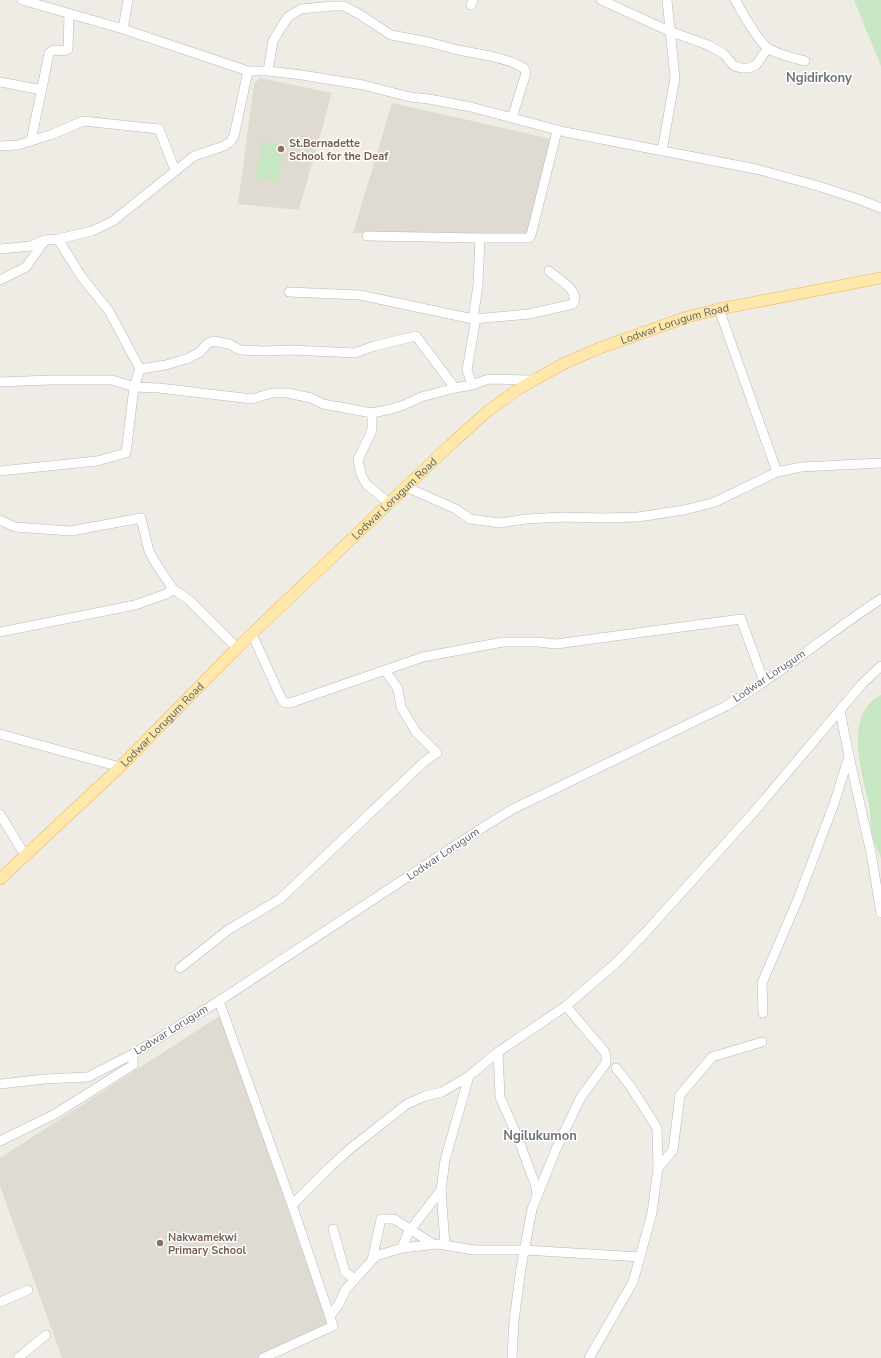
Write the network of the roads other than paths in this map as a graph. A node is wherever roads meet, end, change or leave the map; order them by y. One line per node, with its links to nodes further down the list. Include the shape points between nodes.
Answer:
1 (22, 0): 7 (street)
2 (128, 0): 8 (street)
3 (601, 0): 9 (street)
4 (666, 0): 9 (street)
5 (735, 0): 10 (street)
6 (346, 3): 13 (street, via 309,7 288,17 273,41); 16 (street, via 392,35 490,56 524,68 526,73)
7 (69, 14): 8 (street); 15 (street, via 68,49 53,50 49,53)
8 (123, 29): 12 (street)
9 (669, 31): 10 (street, via 708,45 724,54 733,65 745,68 756,65); 20 (street, via 674,78)
10 (768, 48): 11 (street)
11 (805, 61)
12 (248, 71): 13 (street); 21 (street, via 234,136 230,142 194,156)
13 (268, 71): 16 (street, via 363,86)
14 (0, 82): 15 (street)
15 (42, 88): 18 (street)
16 (512, 118): 17 (street)
17 (557, 131): 20 (street); 24 (street, via 529,238)
18 (32, 141): 19 (street); 21 (street, via 83,120 159,130)
19 (0, 146)
20 (662, 151): 22 (street, via 756,169 818,186)
21 (175, 170): 25 (street, via 113,221 92,231)
22 (881, 208)
23 (367, 236): 24 (street)
24 (480, 238): 33 (street)
25 (58, 239): 26 (street); 34 (street, via 81,276 109,311)
26 (46, 240): 27 (street, via 32,246); 30 (street, via 26,267)
27 (0, 249)
28 (550, 271): 33 (street, via 573,292 573,304 529,314)
29 (881, 278): 32 (main road, Lodwar Lorugum Road)
30 (0, 280)
31 (289, 292): 33 (street, via 360,295)
32 (719, 309): 35 (main road, Lodwar Lorugum Road, via 687,317 597,349); 43 (street)
33 (474, 319): 37 (street, via 467,370)
34 (140, 369): 38 (street); 39 (street, via 189,358 213,341 229,344 240,350 355,352 416,336)
35 (532, 380): 37 (street, via 489,379); 44 (main road, Lodwar Lorugum Road, via 488,411)
36 (0, 382): 38 (street, via 112,380)
37 (472, 386): 39 (street)
38 (134, 387): 40 (street, via 252,399 272,393 288,393 311,398 323,404); 42 (street, via 126,453 97,461)
39 (455, 388): 40 (street, via 421,397 391,409)
40 (372, 412): 45 (street, via 372,430 358,460 366,484)
41 (881, 464): 43 (street, via 814,466)
42 (0, 471)
43 (777, 472): 44 (street, via 715,502 684,510 638,517 563,517 500,523 470,519 456,509)
44 (406, 487): 45 (main road, Lodwar Lorugum Road)
45 (389, 503): 50 (main road, Lodwar Lorugum Road)
46 (0, 520): 47 (street, via 15,527 71,531 141,518 149,550)
47 (173, 589): 49 (street, via 135,605); 51 (street, via 189,600)
48 (881, 599): 54 (street, Lodwar Lorugum)
49 (0, 632)
50 (252, 634): 51 (main road, Lodwar Lorugum Road); 53 (street, via 285,703)
51 (237, 648): 58 (main road, Lodwar Lorugum Road)
52 (881, 666): 55 (street)
53 (385, 670): 54 (street, via 423,657 484,644 556,644 741,619); 64 (street, via 398,689 401,707 416,732 437,753 280,900 228,930)
54 (764, 682): 65 (street, Lodwar Lorugum, via 726,706 513,809)
55 (840, 711): 57 (street); 66 (street, via 753,813 645,932 616,963)
56 (0, 734): 58 (street)
57 (849, 756): 63 (street, via 872,853); 67 (street, via 798,900 762,983)
58 (120, 767): 60 (main road, Lodwar Lorugum Road)
59 (0, 814): 60 (street)
60 (25, 855): 61 (main road, Lodwar Lorugum Road)
61 (4, 869): 62 (main road, Lodwar Lorugum Road)
62 (0, 878)
63 (881, 913)
64 (180, 968)
65 (219, 1001): 70 (street, Lodwar Lorugum); 78 (street)
66 (566, 1006): 69 (street); 77 (street, via 604,1051 606,1063 581,1097)
67 (763, 1013)
68 (762, 1042): 75 (street, via 712,1057 680,1095 673,1150)
69 (498, 1052): 72 (street); 77 (street, via 500,1097)
70 (133, 1054): 73 (street, Lodwar Lorugum, via 88,1077); 74 (street, via 132,1065 55,1114)
71 (616, 1068): 75 (street, via 657,1128)
72 (469, 1076): 76 (street, via 445,1160); 78 (street, via 442,1092 407,1104 351,1148)
73 (0, 1084)
74 (0, 1142)
75 (658, 1168): 85 (street, via 652,1213)
76 (441, 1190): 80 (street); 82 (street)
77 (538, 1195): 84 (street, via 532,1209)
78 (292, 1205): 90 (street)
79 (333, 1229): 87 (street, via 345,1272)
80 (411, 1230): 81 (street); 83 (street); 86 (street, via 394,1219 381,1219)
81 (433, 1244): 82 (street); 83 (street)
82 (445, 1245): 84 (street, via 474,1250)
83 (402, 1248): 86 (street, via 376,1256)
84 (524, 1250): 85 (street); 94 (street, via 514,1321)
85 (640, 1257): 95 (street, via 633,1282)
86 (372, 1260): 87 (street)
87 (355, 1279): 90 (street)
88 (28, 1290): 89 (street)
89 (0, 1302)
90 (330, 1316): 93 (street, via 333,1326)
91 (46, 1335): 92 (street)
92 (18, 1358)
93 (263, 1358)
94 (512, 1358)
95 (589, 1358)

